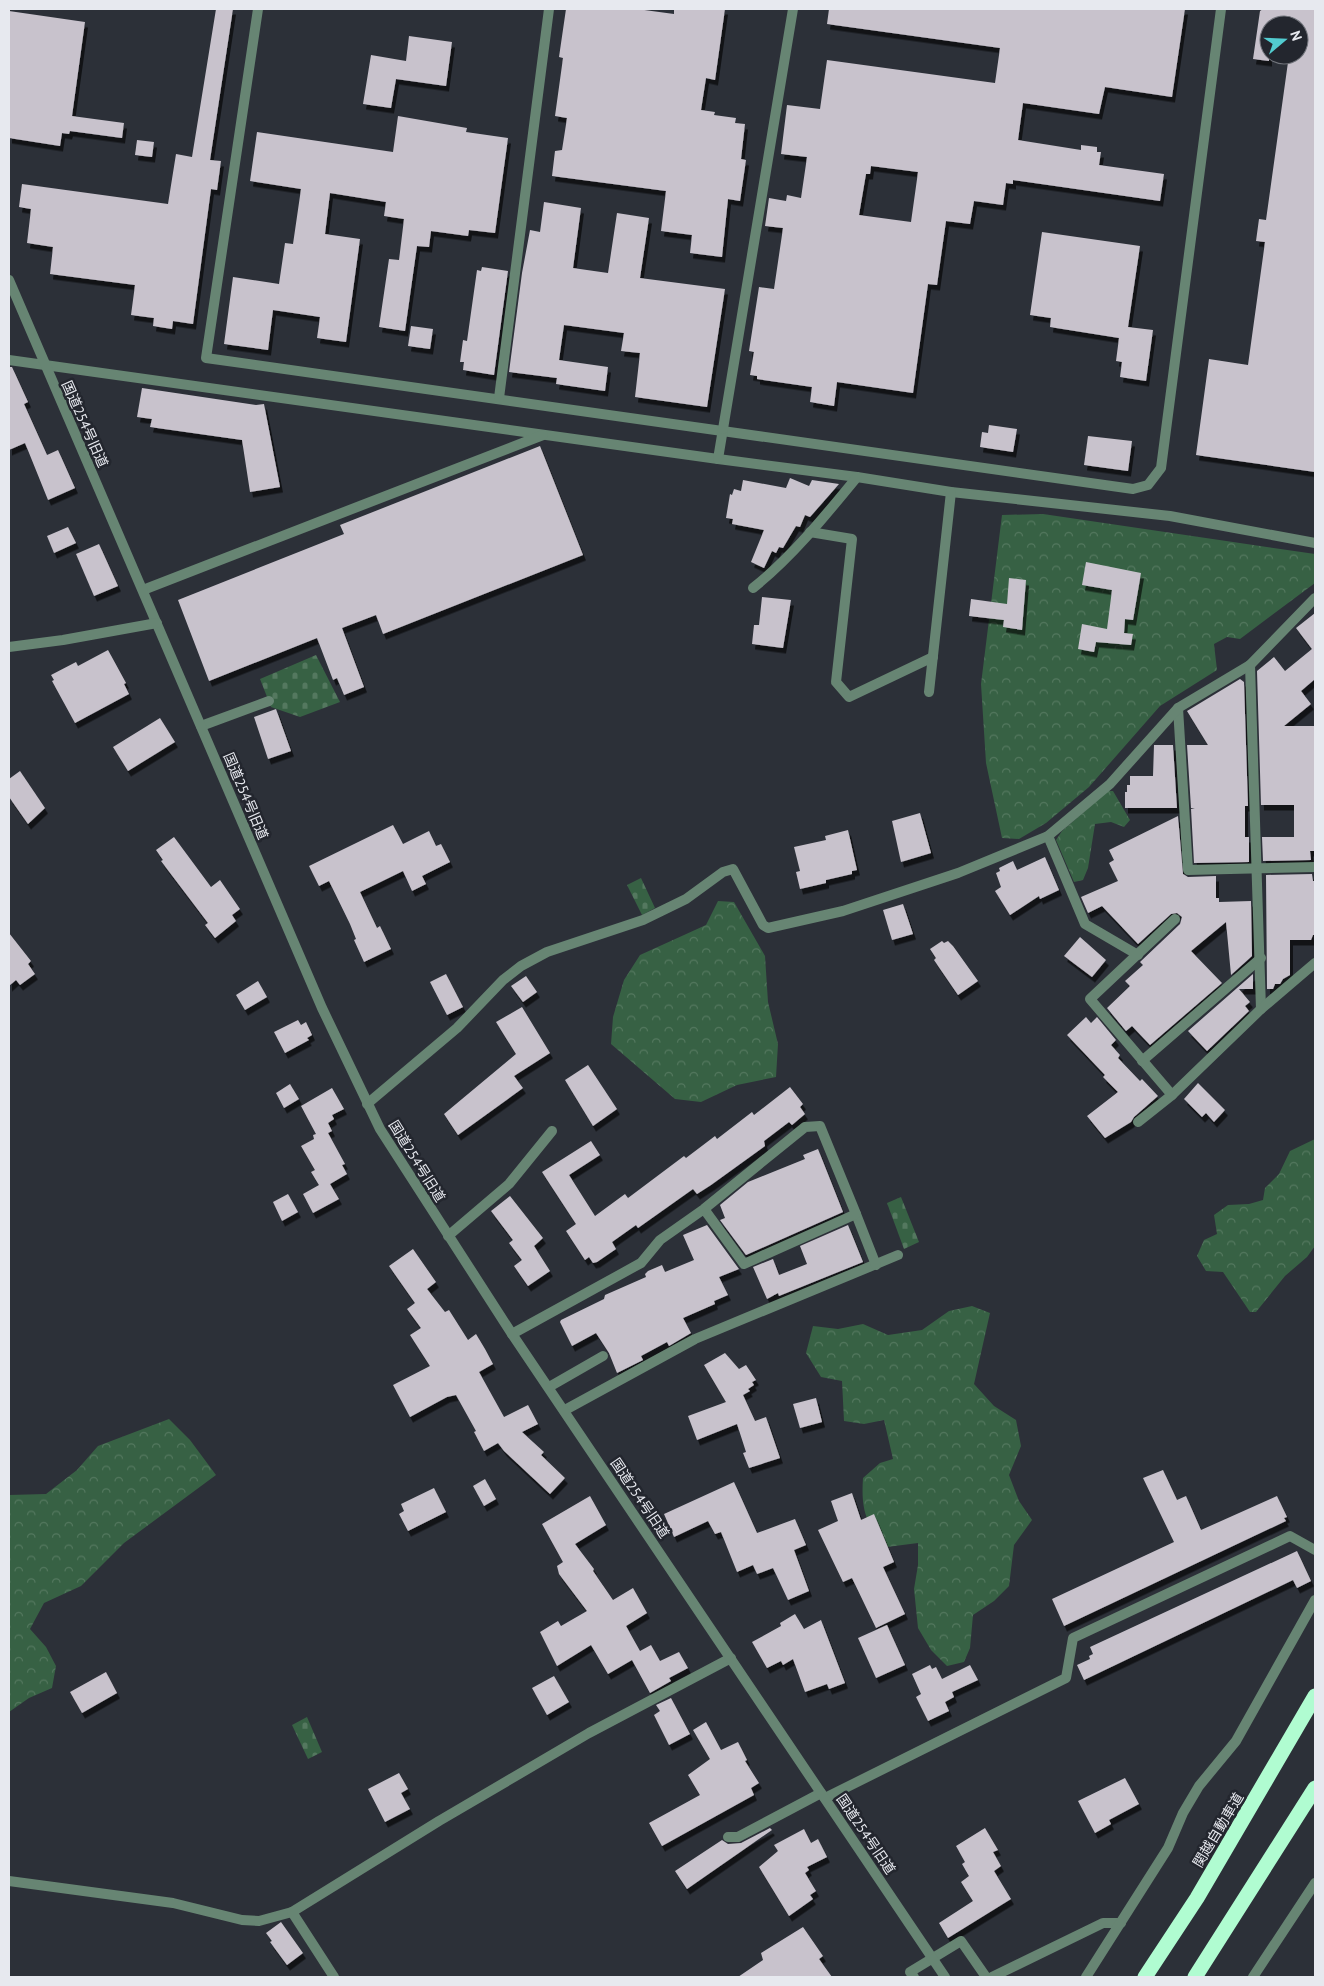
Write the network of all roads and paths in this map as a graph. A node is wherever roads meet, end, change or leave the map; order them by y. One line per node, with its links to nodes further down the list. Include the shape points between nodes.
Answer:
1 (258, 9): 8 (street, via 206,358)
2 (549, 9): 8 (street)
3 (792, 9): 9 (street)
4 (1221, 9): 9 (street, via 1161,468 1148,485 1133,489)
5 (9, 280): 7 (street, 国道254号旧道)
6 (9, 360): 7 (street)
7 (44, 365): 10 (street); 17 (street, 国道254号旧道)
8 (499, 398): 9 (street)
9 (723, 429): 11 (street)
10 (544, 435): 11 (street); 17 (street)
11 (718, 459): 12 (street)
12 (857, 477): 13 (street); 14 (street)
13 (951, 492): 15 (street, via 1170,516); 21 (street)
14 (810, 532): 16 (street, via 769,576); 21 (street, via 852,539 836,682 849,697)
15 (1315, 543)
16 (753, 588)
17 (142, 590): 19 (street, 国道254号旧道)
18 (1313, 604): 22 (street)
19 (157, 624): 20 (street); 26 (street, 国道254号旧道)
20 (9, 647)
21 (933, 657): 23 (street)
22 (1250, 665): 25 (street); 29 (street)
23 (929, 692)
24 (269, 701): 26 (street)
25 (1178, 708): 27 (street, via 1110,784); 29 (street, via 1188,870)
26 (201, 726): 37 (street, 国道254号旧道, via 322,1008)
27 (1048, 836): 31 (street, via 1085,924); 37 (street, via 949,876 843,911 768,928 763,925 733,869 723,872 686,899 643,920 547,952 521,966 457,1028)
28 (1315, 867): 29 (street)
29 (1256, 869): 32 (street)
30 (1175, 919): 31 (street)
31 (1138, 955): 35 (street, via 1090,999)
32 (1261, 958): 34 (street); 35 (street)
33 (1315, 963): 34 (street)
34 (1261, 1009): 36 (street)
35 (1142, 1061): 36 (street)
36 (1172, 1095): 38 (street)
37 (367, 1104): 42 (street, 国道254号旧道)
38 (1138, 1122)
39 (552, 1131): 42 (street, via 508,1184)
40 (704, 1208): 41 (street, via 744,1264); 41 (street, via 804,1128 820,1126); 45 (street, via 660,1240 641,1263)
41 (856, 1214): 44 (street)
42 (448, 1236): 45 (street, 国道254号旧道)
43 (898, 1255): 44 (street)
44 (876, 1265): 48 (street, via 695,1340)
45 (512, 1334): 47 (street, 国道254号旧道)
46 (603, 1356): 47 (street)
47 (549, 1387): 48 (street, 国道254号旧道)
48 (565, 1410): 51 (street, 国道254号旧道)
49 (1315, 1550): 54 (street, via 1290,1536 1074,1638 1066,1678)
50 (1315, 1600): 59 (street, via 1236,1741 1199,1786 1168,1848)
51 (731, 1658): 54 (street, 国道254号旧道); 58 (street, via 590,1732)
52 (1315, 1696): 67 (highway, 関越自動車道, via 1197,1898)
53 (1315, 1788): 68 (highway)
54 (823, 1795): 55 (street, via 738,1838); 60 (street, 国道254号旧道)
55 (728, 1836)
56 (10, 1882): 58 (street, via 173,1902 242,1920 259,1921)
57 (1315, 1883): 69 (street)
58 (292, 1912): 61 (street)
59 (1121, 1923): 65 (street, via 1102,1923); 66 (street)
60 (931, 1957): 62 (street, via 910,1972); 63 (street, 国道254号旧道); 64 (street, via 961,1941)
61 (334, 1977)
62 (914, 1977)
63 (945, 1977)
64 (986, 1977)
65 (992, 1977)
66 (1086, 1977)
67 (1145, 1977)
68 (1195, 1977)
69 (1253, 1977)

